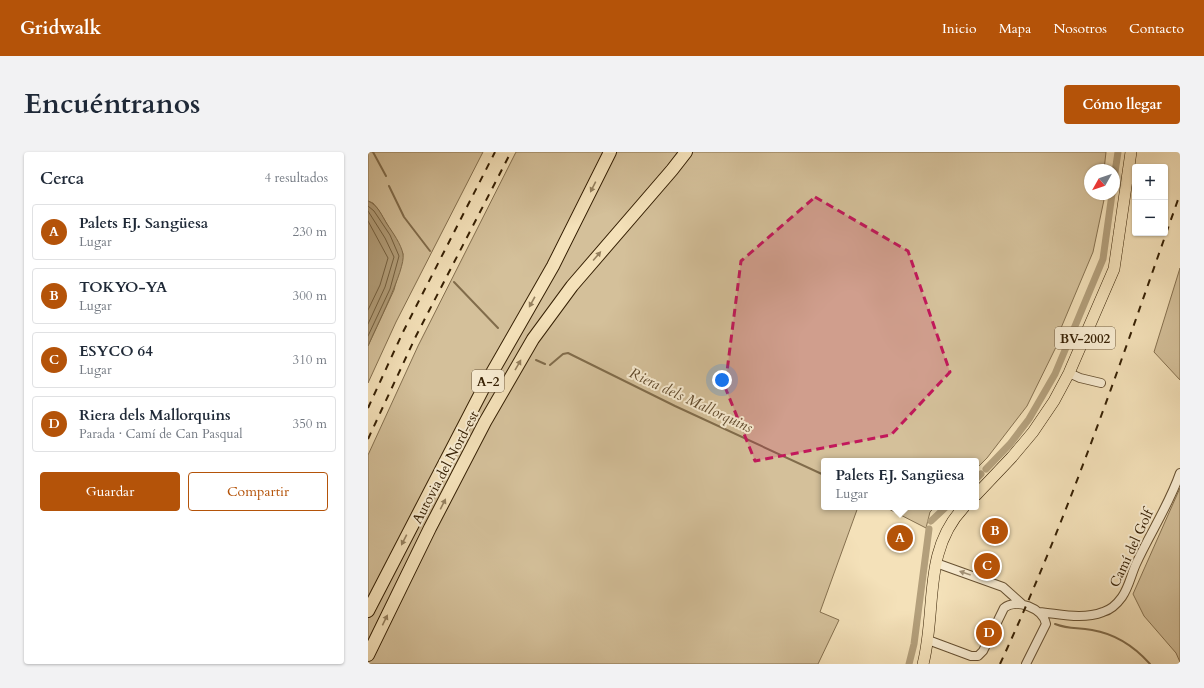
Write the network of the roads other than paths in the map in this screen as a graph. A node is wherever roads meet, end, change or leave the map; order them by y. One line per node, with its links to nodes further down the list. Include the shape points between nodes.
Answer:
1 (610, 152): 11 (highway, Autovia del Nord-est / A-2, one-way to 11, via 553,266 482,392)
2 (686, 152): 14 (highway, Autovia del Nord-est / A-2, one-way to 2, via 430,528 533,339 572,286)
3 (1131, 152): 4 (main road, BV-2002, via 1114,269)
4 (1069, 373): 5 (street); 7 (main road, BV-2002, via 1054,402 1033,432)
5 (1101, 383)
6 (1180, 473): 12 (street, Camí del Golf, via 1125,592 1116,604 1103,612 1088,616 1075,617)
7 (979, 492)
8 (961, 510): 9 (main road, via 944,534)
9 (936, 563): 10 (street, one-way to 9, via 1003,587); 13 (main road)
10 (1022, 605): 12 (street, Camí del Golf); 13 (street, via 1010,604 1004,608 983,651 978,656 971,656)
11 (368, 611)
12 (1039, 612): 16 (street, via 1046,621 1045,627)
13 (928, 640): 15 (main road)
14 (368, 656)
15 (923, 664)
16 (1026, 664)

